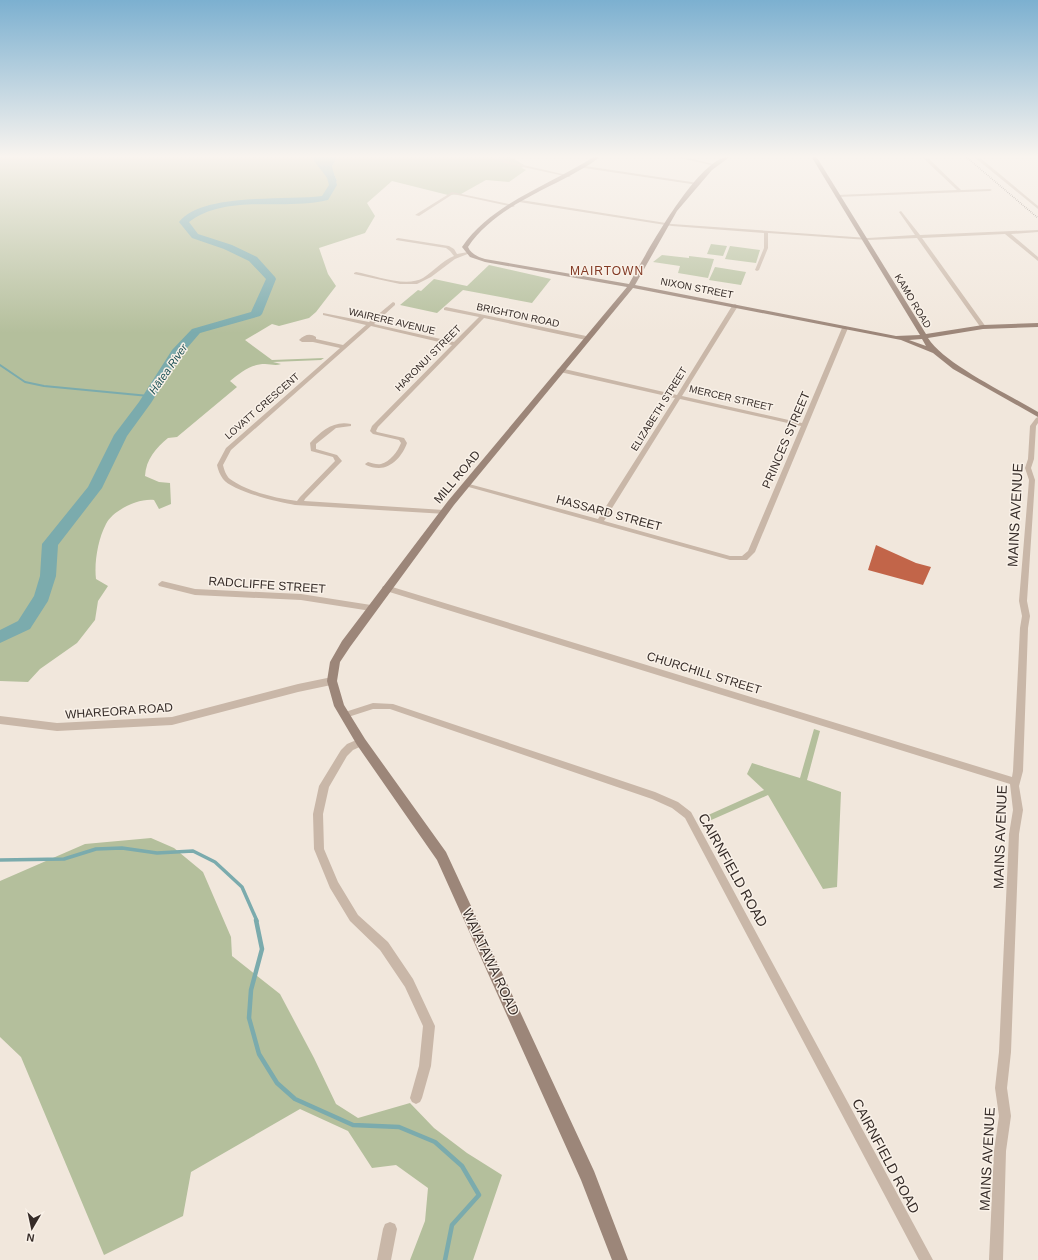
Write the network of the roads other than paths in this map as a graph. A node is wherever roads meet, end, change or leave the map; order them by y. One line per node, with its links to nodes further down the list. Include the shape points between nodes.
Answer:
1 (497, 215): 13 (main road, via 470,239 465,247)
2 (609, 215): 6 (street)
3 (672, 215): 6 (main road, MILL ROAD)
4 (849, 215): 11 (main road, KAMO ROAD)
5 (903, 215): 10 (street)
6 (667, 224): 7 (street); 19 (main road, MILL ROAD)
7 (766, 231): 11 (street); 16 (street, via 766,248)
8 (1038, 231): 9 (street)
9 (1007, 233): 10 (street); 15 (street)
10 (919, 237): 11 (street); 28 (street)
11 (863, 238): 30 (main road, KAMO ROAD)
12 (398, 239): 14 (street, via 447,247)
13 (468, 253): 14 (street); 18 (main road, NIXON STREET, via 481,260)
14 (456, 256): 17 (street, via 418,282 407,283)
15 (1038, 260)
16 (757, 270)
17 (356, 273)
18 (610, 282): 19 (main road, NIXON STREET); 20 (main road, via 620,289)
19 (631, 286): 20 (main road, MILL ROAD); 22 (main road, NIXON STREET)
20 (619, 300): 31 (main road, MILL ROAD)
21 (393, 304): 26 (street, LOVATT CRESCENT)
22 (735, 306): 29 (main road, NIXON STREET); 38 (street, ELIZABETH STREET)
23 (446, 309): 25 (street, BRIGHTON ROAD)
24 (325, 314): 26 (street, WAIRERE AVENUE)
25 (482, 317): 31 (street, BRIGHTON ROAD); 34 (street, HARONUI STREET)
26 (369, 325): 34 (street, WAIRERE AVENUE); 35 (street, LOVATT CRESCENT)
27 (1038, 325): 28 (main road, NIXON STREET)
28 (983, 327): 30 (main road, NIXON STREET)
29 (845, 328): 32 (main road, NIXON STREET); 42 (street, PRINCES STREET)
30 (923, 337): 32 (main road, NIXON STREET); 36 (main road, KAMO ROAD)
31 (586, 338): 37 (main road, MILL ROAD)
32 (902, 338): 36 (main road)
33 (313, 340): 35 (street)
34 (455, 344): 43 (street, HARONUI STREET, via 375,426 373,431 402,439 404,445 387,464)
35 (344, 347): 45 (street, LOVATT CRESCENT, via 228,449 221,460 224,476 238,487 282,501)
36 (934, 351): 39 (main road, KAMO ROAD, via 956,367)
37 (560, 370): 38 (street, MERCER STREET); 44 (main road, MILL ROAD)
38 (678, 396): 42 (street, MERCER STREET); 47 (street, ELIZABETH STREET)
39 (1038, 415)
40 (1038, 419): 56 (street, MAINS AVENUE, via 1033,426 1028,468 1032,480 1023,601 1026,616 1018,771)
41 (350, 425): 45 (street, via 333,425 313,443 313,450 335,456 339,462)
42 (804, 425): 48 (street, PRINCES STREET, via 751,552)
43 (368, 464)
44 (467, 485): 46 (main road, MILL ROAD); 47 (street, HASSARD STREET)
45 (300, 503): 46 (street, LOVATT CRESCENT)
46 (444, 512): 50 (main road, MILL ROAD)
47 (600, 522): 48 (street, HASSARD STREET, via 730,558)
48 (744, 558)
49 (162, 584): 51 (street, RADCLIFFE STREET, via 195,592 300,597)
50 (386, 588): 51 (main road, MILL ROAD); 56 (street, CHURCHILL STREET)
51 (371, 608): 52 (main road, MILL ROAD, via 335,662)
52 (332, 681): 53 (main road, WAIATAWA ROAD, via 339,706); 54 (street, WHAREORA ROAD, via 172,722 57,727)
53 (345, 715): 55 (main road, WAIATAWA ROAD); 61 (street, CAIRNFIELD ROAD, via 373,706 390,706 655,796 682,809 722,877)
54 (0, 720)
55 (361, 742): 57 (street, via 344,753 324,786 318,814 319,849 334,885 354,918 384,946 409,983 429,1026 425,1066); 60 (main road, WAIATAWA ROAD, via 442,856 588,1177)
56 (1015, 782): 62 (street, MAINS AVENUE, via 1018,810 1014,834 1005,1052 1001,1088 1005,1116 1000,1151)
57 (416, 1098)
58 (390, 1229): 59 (street)
59 (384, 1260)
60 (620, 1260)
61 (926, 1260)
62 (996, 1260)

